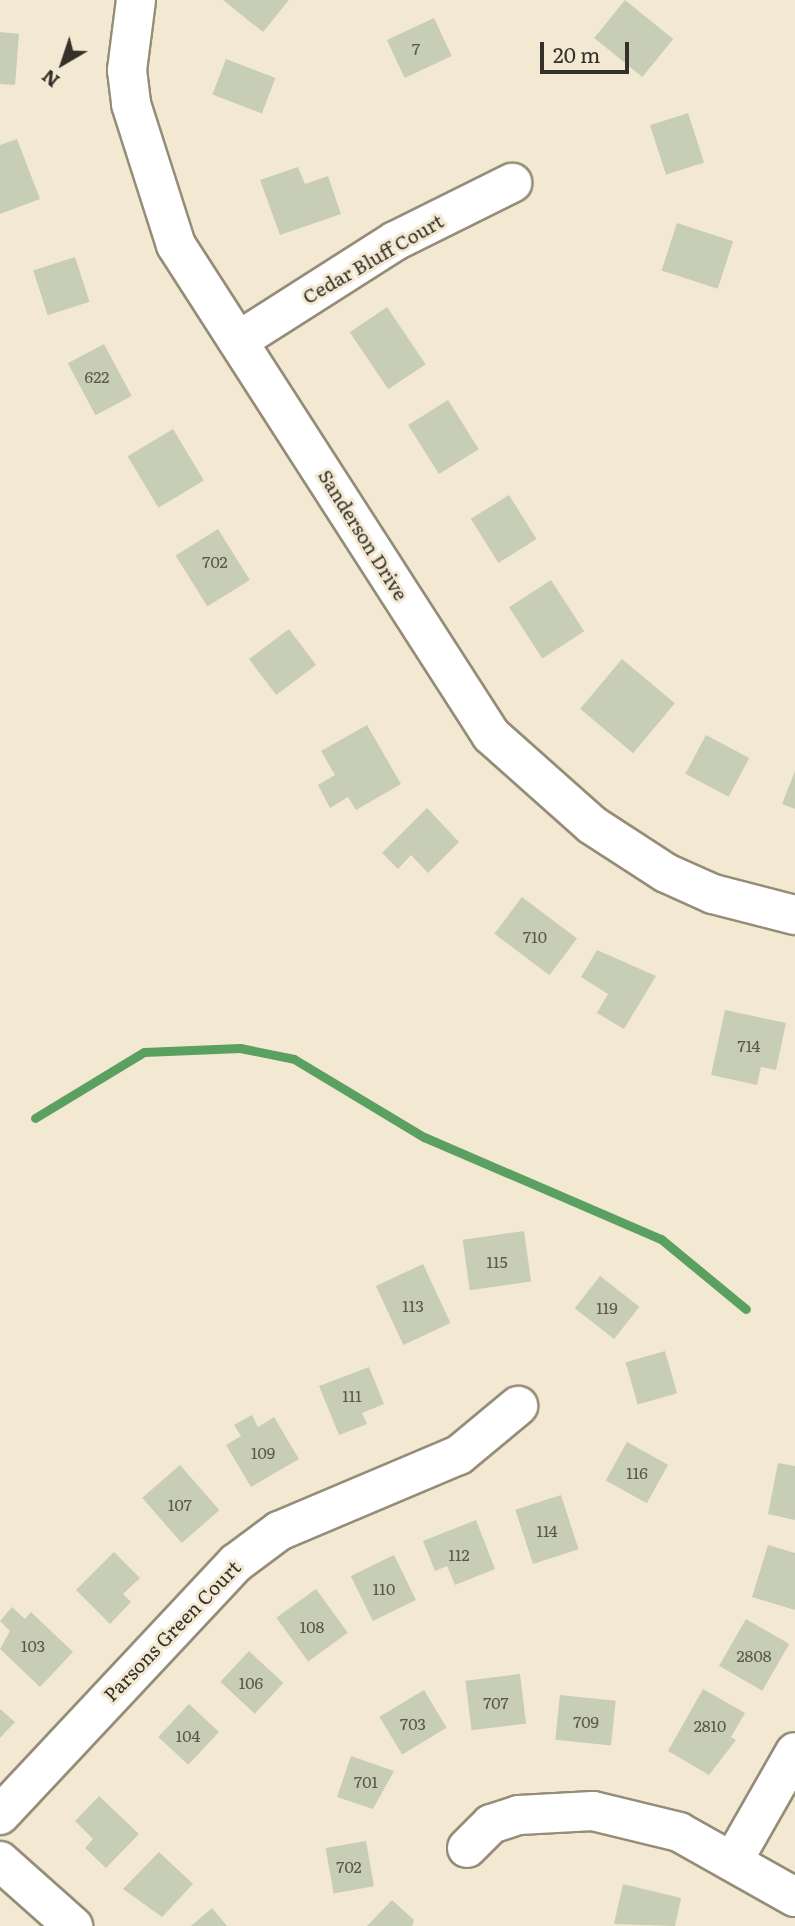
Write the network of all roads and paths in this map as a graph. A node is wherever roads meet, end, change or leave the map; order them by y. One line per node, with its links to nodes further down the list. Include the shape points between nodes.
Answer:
1 (136, 0): 3 (street, Sanderson Drive, via 127,70 142,150 176,245)
2 (512, 183): 3 (street, Cedar Bluff Court, via 396,241)
3 (238, 341): 4 (street, Sanderson Drive, via 451,678 525,772 666,873 713,894)
4 (795, 915)
5 (519, 1406): 7 (street, Parsons Green Court, via 459,1455 279,1531 236,1563)
6 (795, 1752): 9 (street)
7 (0, 1815)
8 (467, 1848): 9 (street, via 491,1824 519,1815 593,1811 679,1832)
9 (734, 1859): 11 (street)
10 (0, 1861): 12 (street)
11 (795, 1897)
12 (73, 1926)

